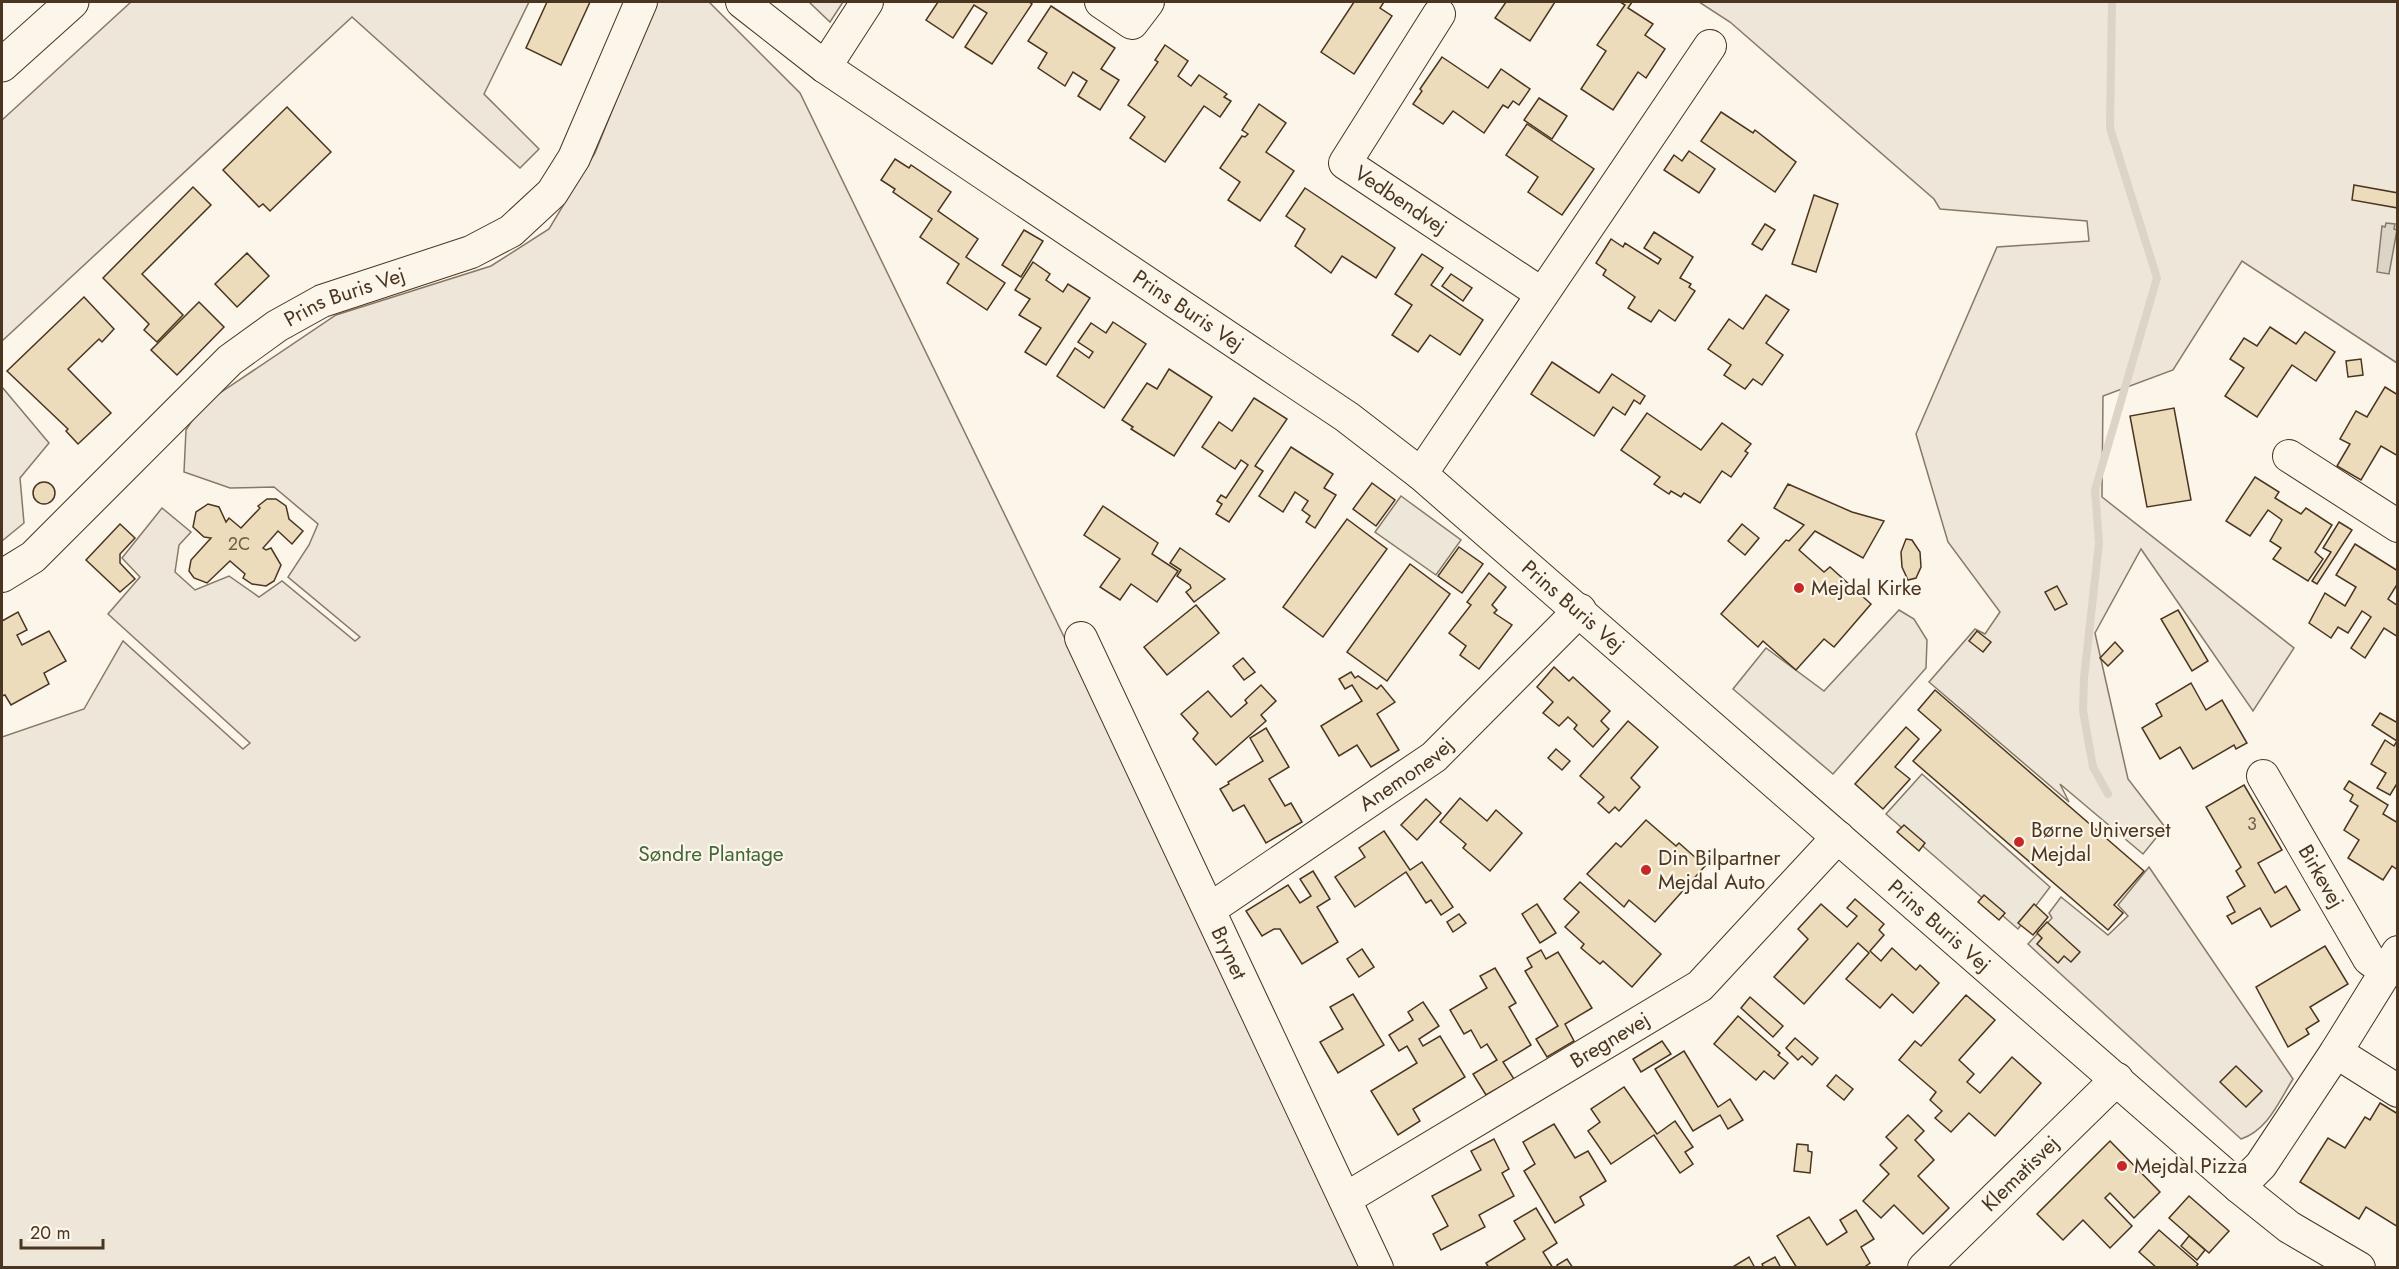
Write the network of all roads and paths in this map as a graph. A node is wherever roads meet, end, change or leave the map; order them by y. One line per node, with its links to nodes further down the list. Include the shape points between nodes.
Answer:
1 (72, 2): 9 (main road)
2 (641, 2): 15 (street, Prins Buris Vej, via 574,158 552,193 511,231 471,252 322,302 278,326 230,360 33,557)
3 (742, 2): 10 (street, Prins Buris Vej)
4 (867, 2): 10 (street)
5 (1101, 2): 6 (street, via 1132,23)
6 (1148, 2)
7 (1439, 14): 11 (street, Vedbendvej, via 1346,163)
8 (1710, 46): 11 (street)
9 (2, 66)
10 (825, 67): 13 (street, Prins Buris Vej, via 1347,417)
11 (1542, 294): 13 (street)
12 (2289, 456): 14 (street)
13 (1421, 474): 16 (street, Prins Buris Vej)
14 (2397, 526)
15 (2, 576)
16 (1580, 610): 19 (street, Prins Buris Vej); 20 (street, Anemonevej, via 1434,758)
17 (1081, 638): 20 (street, Brynet)
18 (2263, 776): 21 (street, Birkevej, via 2369,959)
19 (1838, 837): 23 (street, Prins Buris Vej); 26 (street, Bregnevej, via 1700,986)
20 (1210, 909): 26 (street, Brynet)
21 (2392, 961): 22 (street, Birkevej)
22 (2336, 1052): 24 (street); 25 (street, Birkevej, via 2261,1165)
23 (2117, 1078): 25 (street, Prins Buris Vej); 28 (street, Klematisvej)
24 (2397, 1091)
25 (2239, 1187): 29 (street, Prins Buris Vej, via 2289,1227)
26 (1345, 1199): 27 (street, Brynet)
27 (1377, 1268)
28 (1924, 1268)
29 (2359, 1268)

